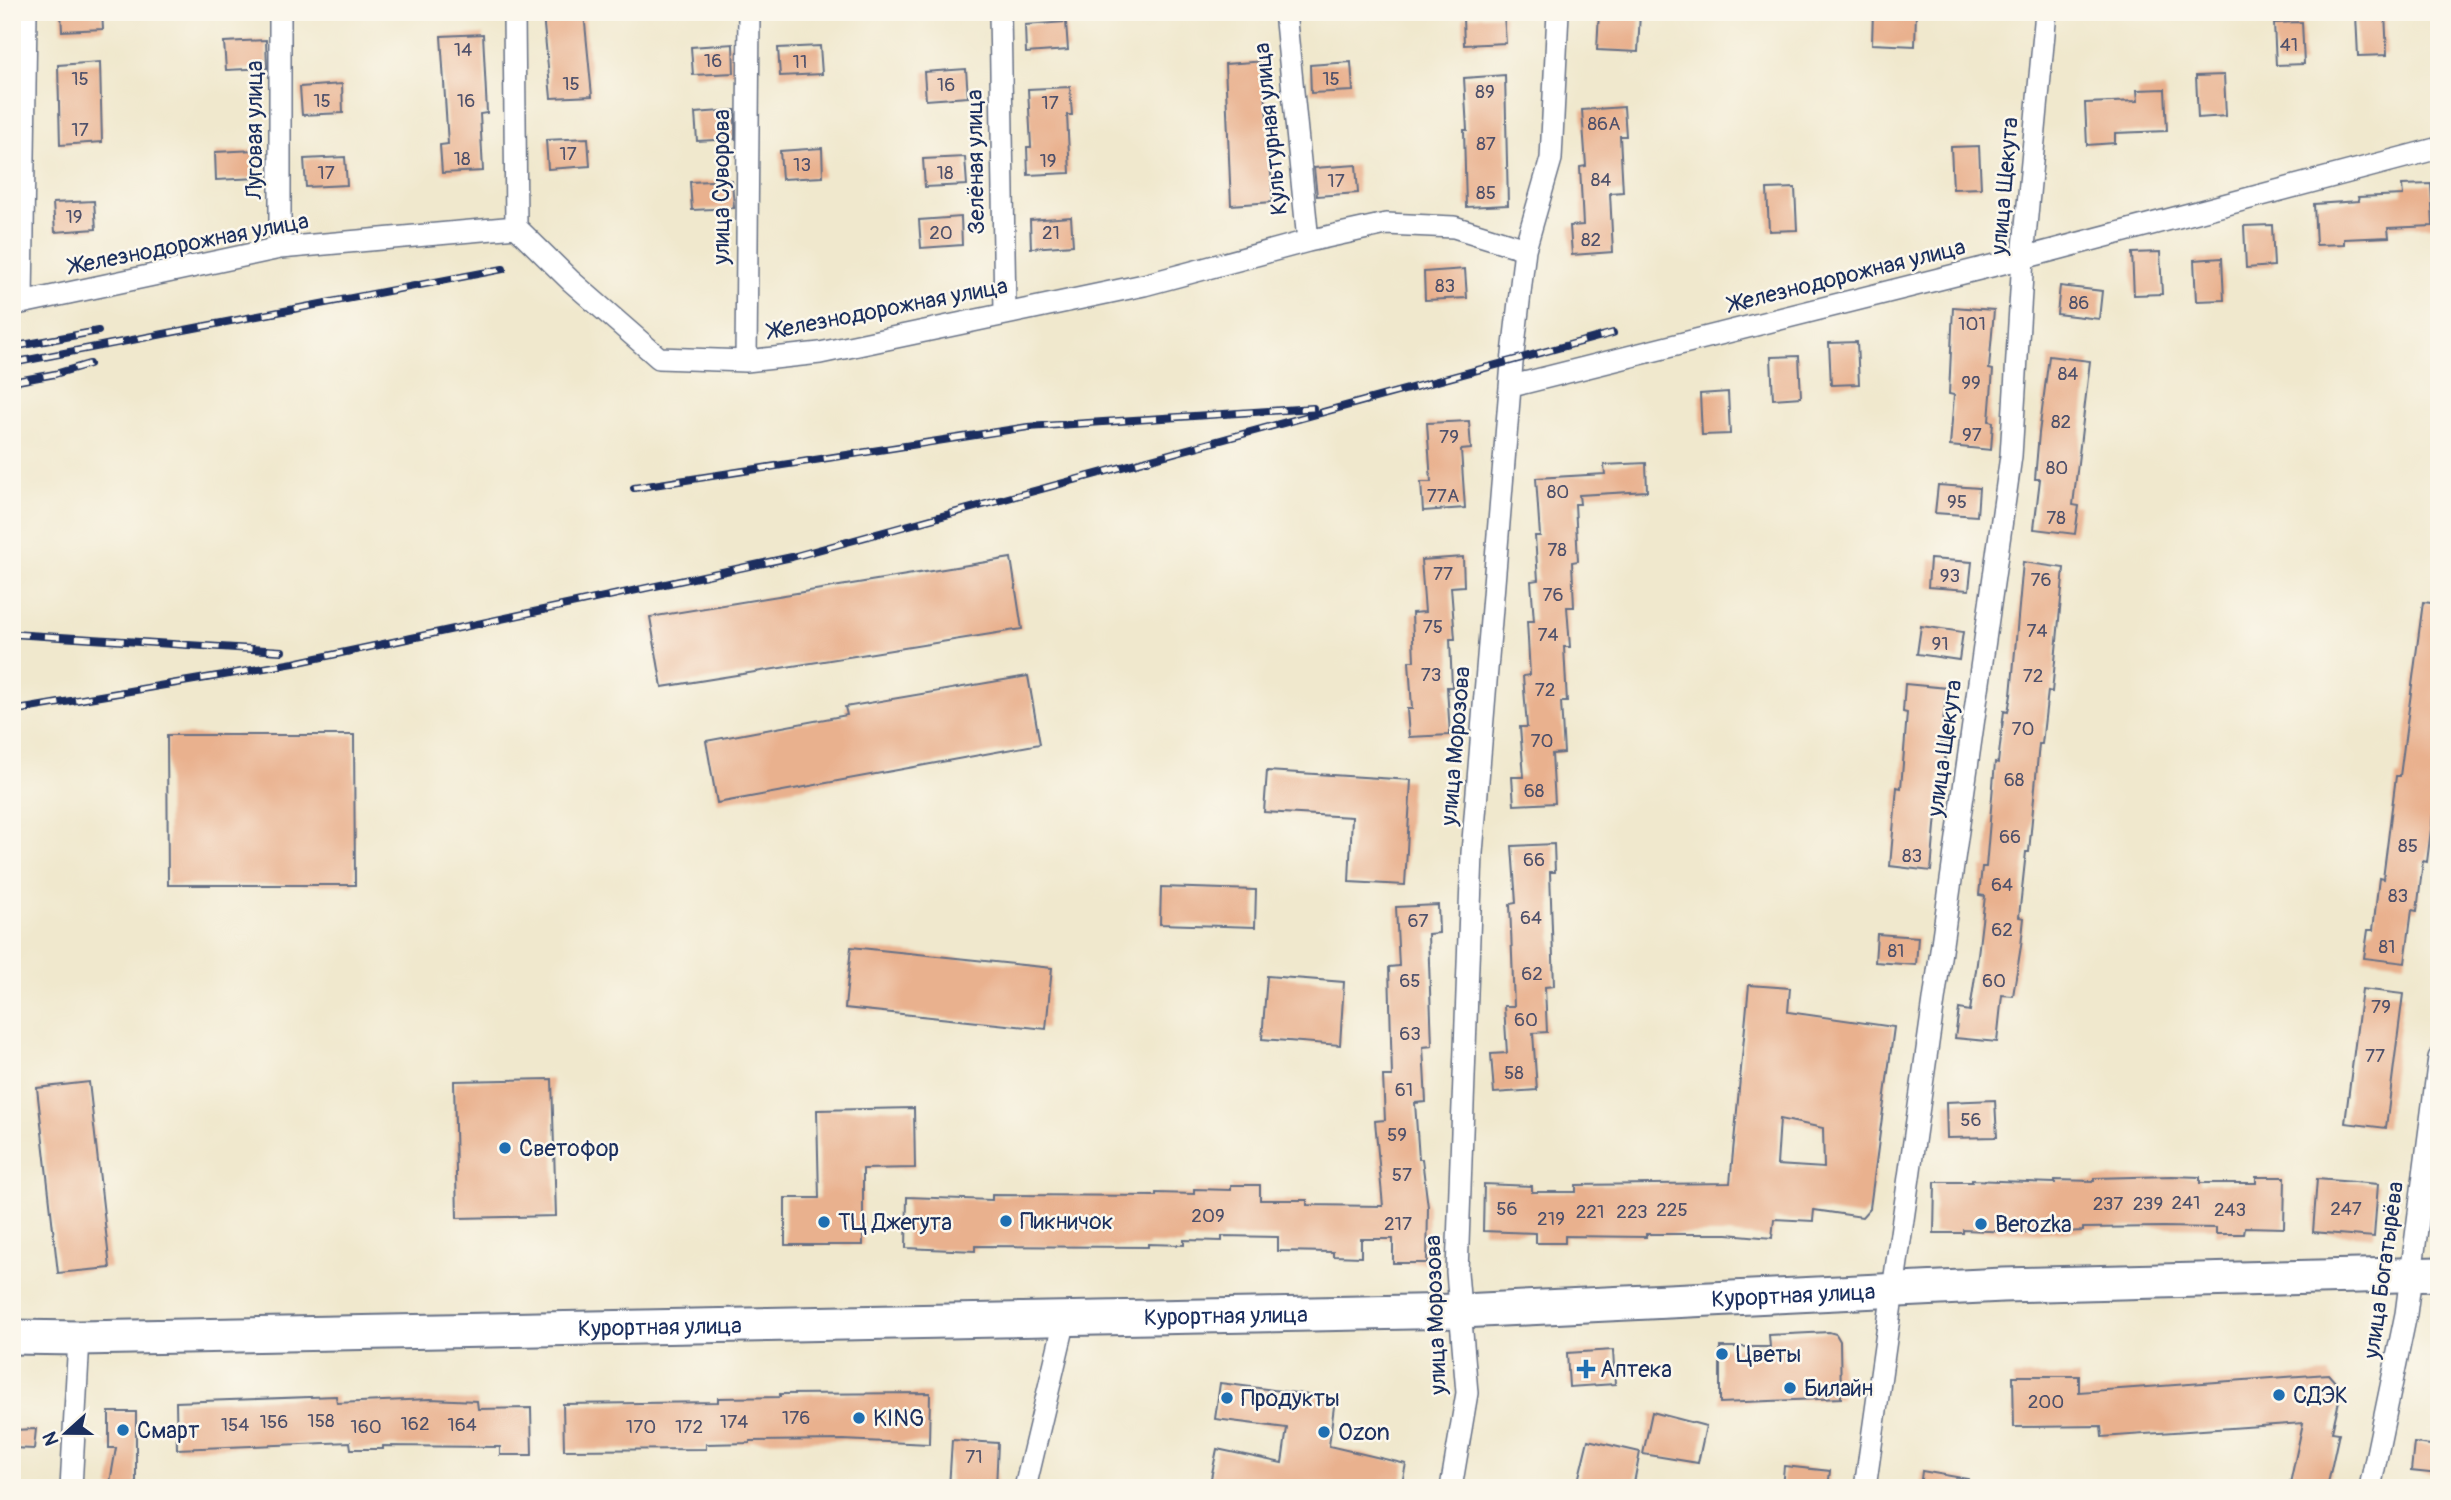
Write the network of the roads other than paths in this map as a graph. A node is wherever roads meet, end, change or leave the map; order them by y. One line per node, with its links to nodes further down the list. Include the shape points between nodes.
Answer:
1 (26, 12): 15 (street)
2 (280, 12): 12 (street, Луговая улица)
3 (514, 12): 10 (street)
4 (749, 12): 17 (street, улица Суворова)
5 (1000, 12): 16 (street, Зелёная улица)
6 (1285, 12): 11 (street, Культурная улица)
7 (1558, 12): 13 (street, улица Морозова, via 1551,159)
8 (2046, 12): 14 (street, улица Щекута)
9 (2439, 148): 14 (street, Железнодорожная улица)
10 (516, 227): 12 (street, Железнодорожная улица); 17 (street, Железнодорожная улица, via 659,358)
11 (1308, 241): 13 (street, Железнодорожная улица, via 1386,224 1454,227); 16 (street, Железнодорожная улица, via 1144,285)
12 (280, 248): 15 (street, Железнодорожная улица)
13 (1525, 250): 18 (street, улица Морозова)
14 (2023, 258): 18 (street, Железнодорожная улица); 21 (street, улица Щекута, via 2011,456)
15 (17, 304)
16 (1005, 312): 17 (street, Железнодорожная улица, via 820,353)
17 (746, 361)
18 (1512, 386): 22 (street, улица Морозова, via 1472,853 1457,1272)
19 (2439, 1058): 20 (street, улица Богатырёва)
20 (2425, 1275): 21 (main road, Курортная улица, via 2003,1285); 30 (street, улица Богатырёва, via 2403,1331)
21 (1895, 1292): 22 (main road, Курортная улица); 29 (street, улица Щекута)
22 (1461, 1311): 23 (main road, Курортная улица); 28 (street, улица Морозова, via 1466,1393)
23 (1065, 1320): 25 (main road, Курортная улица); 27 (street)
24 (12, 1337): 25 (main road, Курортная улица)
25 (79, 1338): 26 (street)
26 (71, 1488)
27 (1026, 1488)
28 (1451, 1488)
29 (1865, 1488)
30 (2370, 1488)

